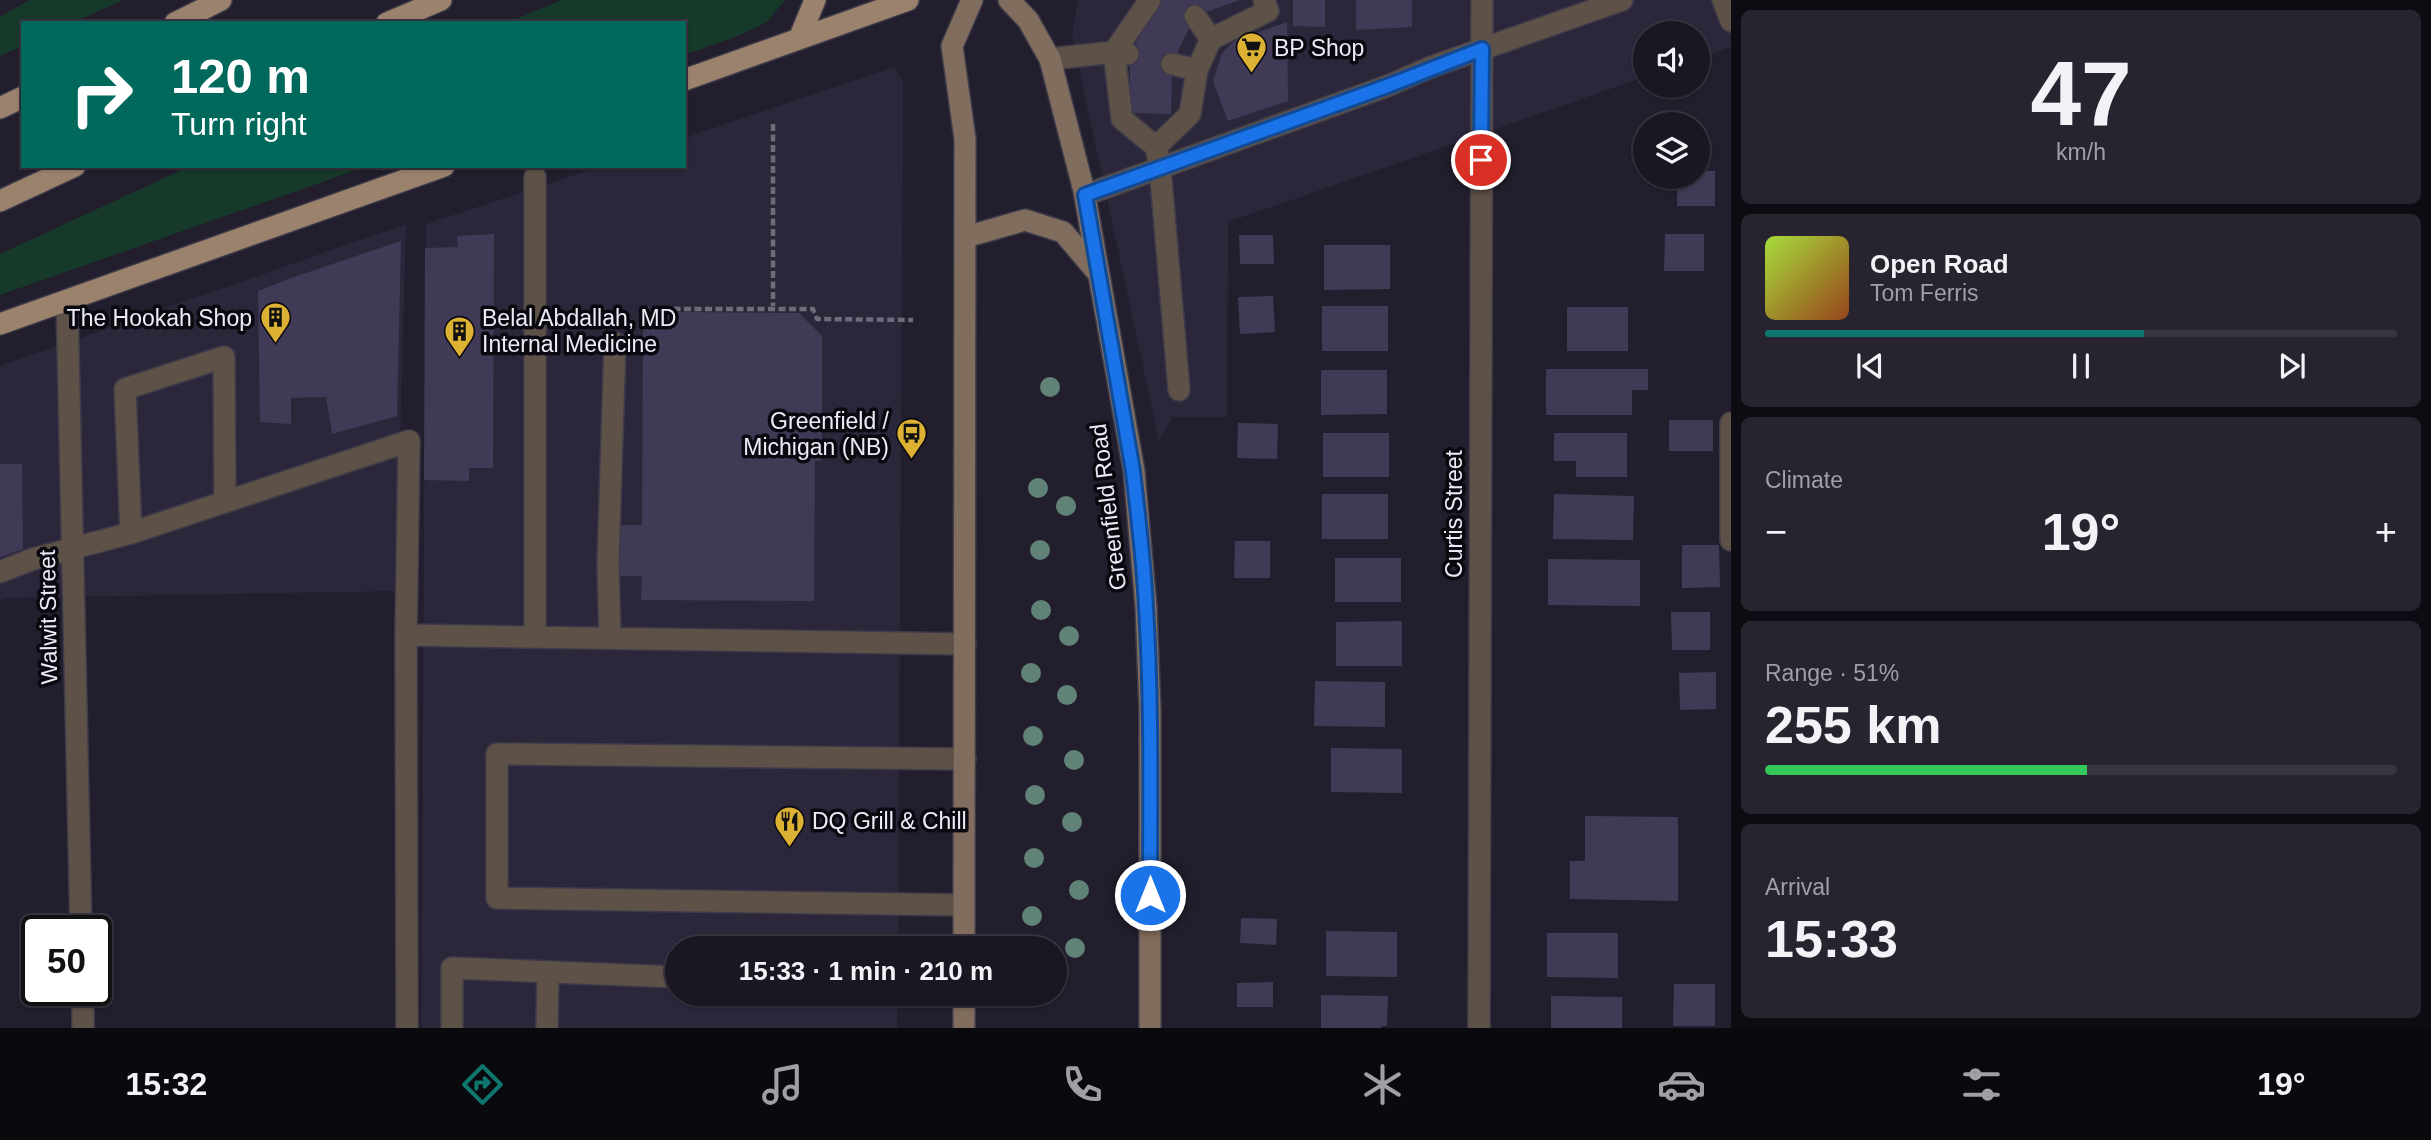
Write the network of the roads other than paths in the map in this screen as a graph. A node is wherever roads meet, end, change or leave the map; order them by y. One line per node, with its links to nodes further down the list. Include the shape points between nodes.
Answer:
1 (221, 0): 14 (main road)
2 (441, 0): 15 (main road)
3 (815, 0): 16 (main road)
4 (908, 0): 16 (main road)
5 (972, 0): 32 (main road, via 952,46 965,139)
6 (1009, 0): 20 (main road, Greenfield Road, via 1028,20)
7 (1150, 0): 19 (street)
8 (1264, 0): 17 (street, via 1268,11)
9 (1482, 0): 18 (street, Curtis Street)
10 (1622, 0): 18 (street)
11 (1723, 0): 13 (street)
12 (1195, 16): 17 (street)
13 (1731, 20)
14 (178, 21)
15 (392, 21)
16 (799, 39): 23 (main road)
17 (1210, 39): 22 (street)
18 (1482, 49): 26 (street, via 1390,85); 62 (street, Curtis Street)
19 (1122, 53): 20 (street); 26 (street, via 1122,120)
20 (1050, 59): 30 (main road, Greenfield Road)
21 (1172, 64): 22 (street)
22 (1197, 70): 26 (street, via 1191,114)
23 (686, 79)
24 (21, 97): 25 (main road)
25 (0, 108)
26 (1158, 157): 30 (street); 37 (street)
27 (71, 168): 31 (main road)
28 (438, 168): 34 (main road)
29 (535, 177): 45 (street)
30 (1085, 195): 33 (main road, Greenfield Road)
31 (0, 201)
32 (966, 237): 33 (main road, via 1025,220 1063,232); 47 (main road)
33 (1098, 273): 61 (main road, Greenfield Road, via 1133,471 1146,607)
34 (67, 301): 35 (main road); 42 (street, Walwit Street)
35 (0, 324)
36 (615, 343): 46 (street)
37 (1179, 390)
38 (1731, 423): 41 (street)
39 (225, 502): 40 (street); 40 (street, via 224,357 125,389); 44 (street, via 409,442)
40 (131, 533): 42 (street)
41 (1731, 540)
42 (73, 549): 43 (street); 50 (street, Walwit Street)
43 (0, 572)
44 (406, 635): 45 (street); 57 (street)
45 (535, 637): 46 (street)
46 (610, 638): 47 (street)
47 (965, 644): 48 (main road)
48 (965, 759): 49 (main road); 49 (street, via 497,754 497,898)
49 (964, 905): 51 (main road)
50 (81, 915)
51 (964, 936)
52 (548, 972): 53 (street); 58 (street, via 452,968); 59 (street)
53 (665, 977)
54 (83, 1006): 56 (street)
55 (964, 1006): 60 (main road)
56 (83, 1028)
57 (407, 1028)
58 (453, 1028)
59 (547, 1028)
60 (964, 1028)
61 (1150, 1028)
62 (1479, 1028)

